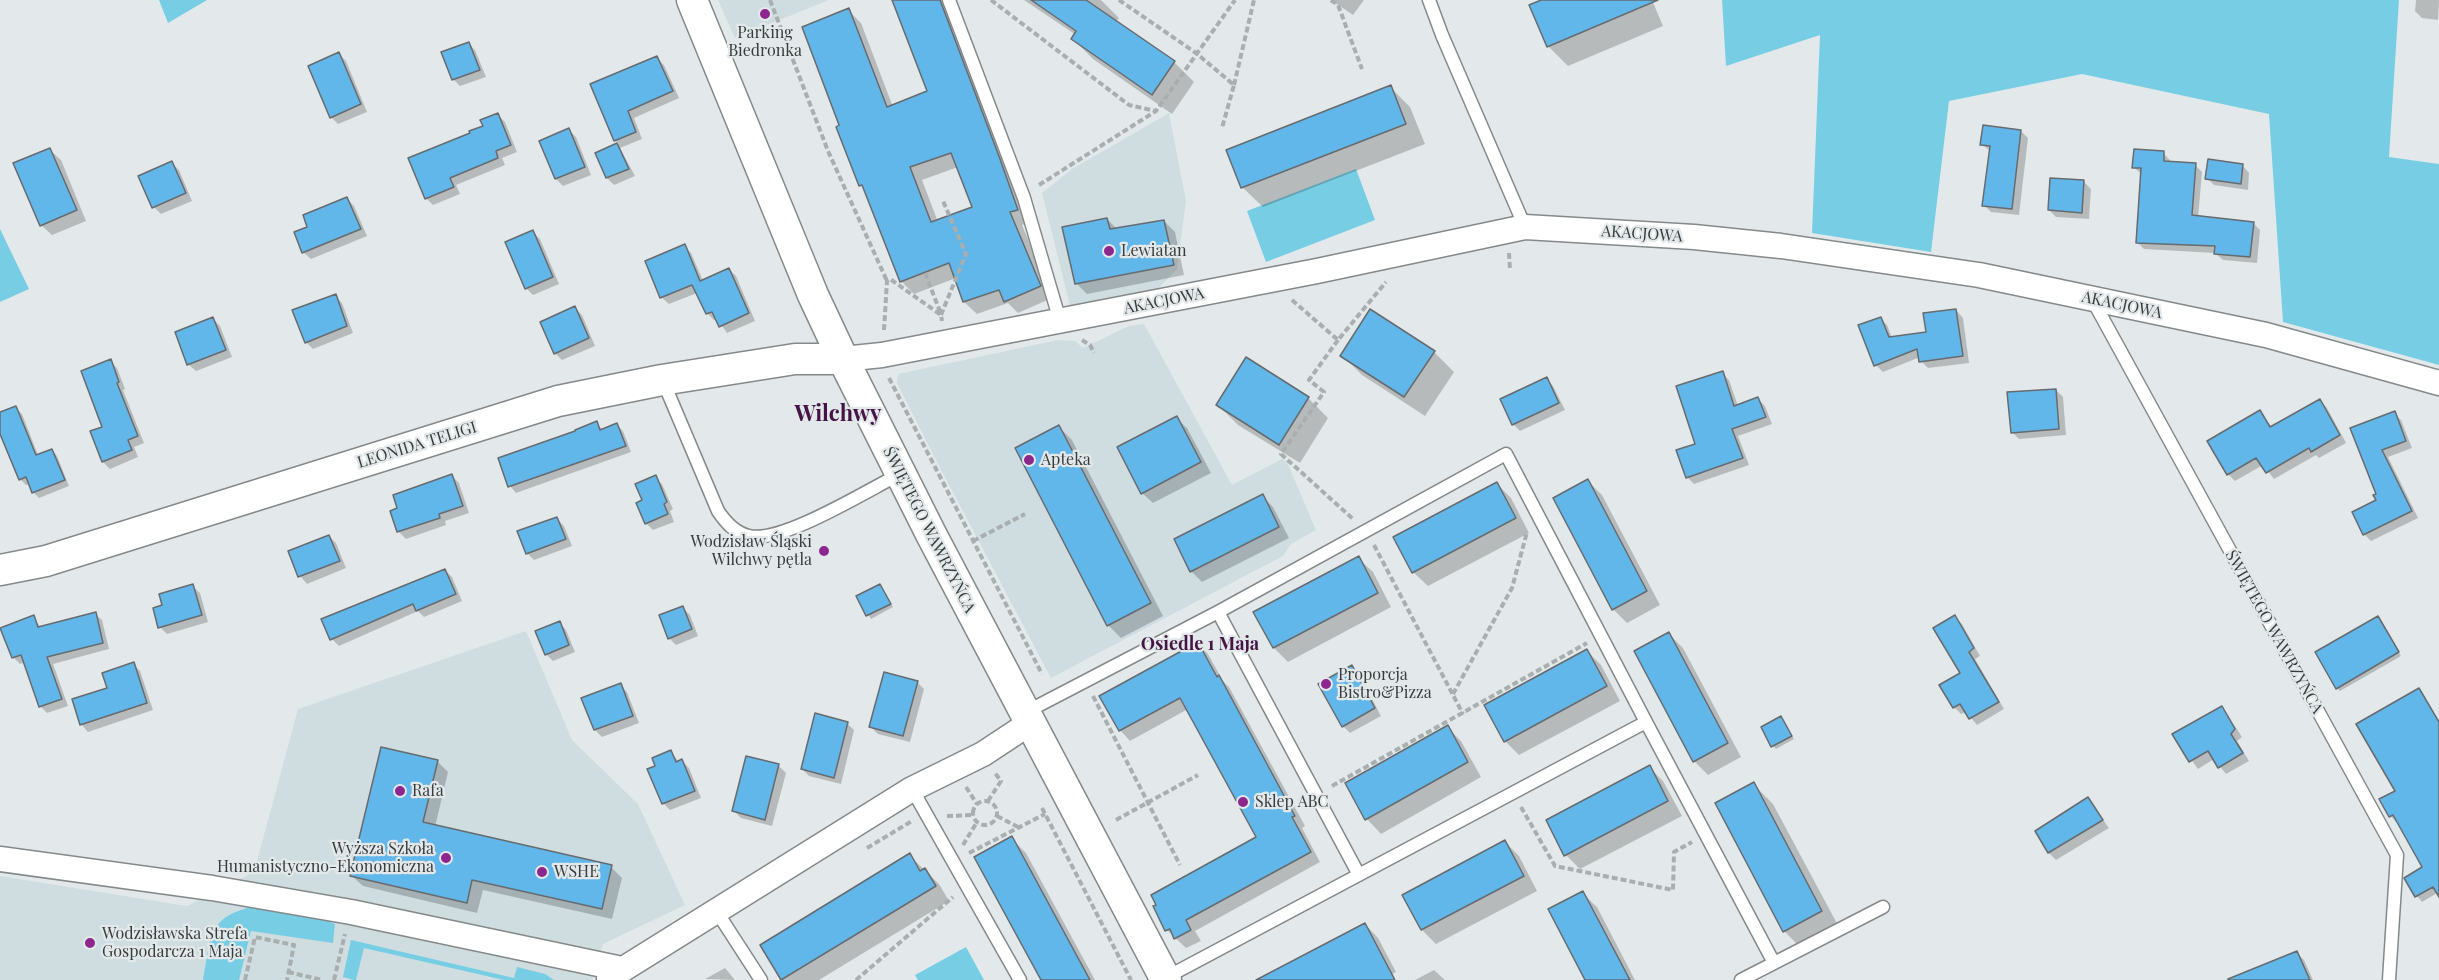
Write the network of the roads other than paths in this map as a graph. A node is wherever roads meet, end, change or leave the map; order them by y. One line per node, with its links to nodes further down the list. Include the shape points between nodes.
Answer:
1 (692, 0): 7 (street, ŚWIĘTEGO WAWRZYŃCA)
2 (949, 0): 6 (lane)
3 (1429, 0): 4 (lane)
4 (1525, 226): 5 (street, AKACJOWA, via 1781,246 1979,274); 6 (street, AKACJOWA)
5 (2091, 298): 9 (street, AKACJOWA, via 2266,335); 26 (lane, ŚWIĘTEGO WAWRZYŃCA, via 2397,855)
6 (1068, 328): 7 (street, AKACJOWA)
7 (843, 359): 8 (street, LEONIDA TELIGI, via 795,359); 10 (street, ŚWIĘTEGO WAWRZYŃCA)
8 (662, 380): 10 (lane, via 718,511 737,532 764,538 793,529); 11 (street, LEONIDA TELIGI, via 558,401 46,561)
9 (2439, 383)
10 (900, 474): 13 (street, ŚWIĘTEGO WAWRZYŃCA)
11 (0, 570)
12 (1218, 612): 13 (lane); 14 (lane, via 1506,454); 17 (lane)
13 (1027, 718): 15 (street, via 982,754); 22 (street, ŚWIĘTEGO WAWRZYŃCA)
14 (1646, 722): 17 (lane); 20 (lane)
15 (912, 789): 19 (street); 24 (lane)
16 (0, 859): 21 (street, via 188,884 351,912)
17 (1359, 875): 22 (lane)
18 (1883, 907): 20 (lane)
19 (717, 912): 21 (street); 23 (lane)
20 (1774, 963): 25 (lane)
21 (614, 974)
22 (1166, 979)
23 (761, 980)
24 (1020, 980)
25 (1741, 980)
26 (2389, 980)

